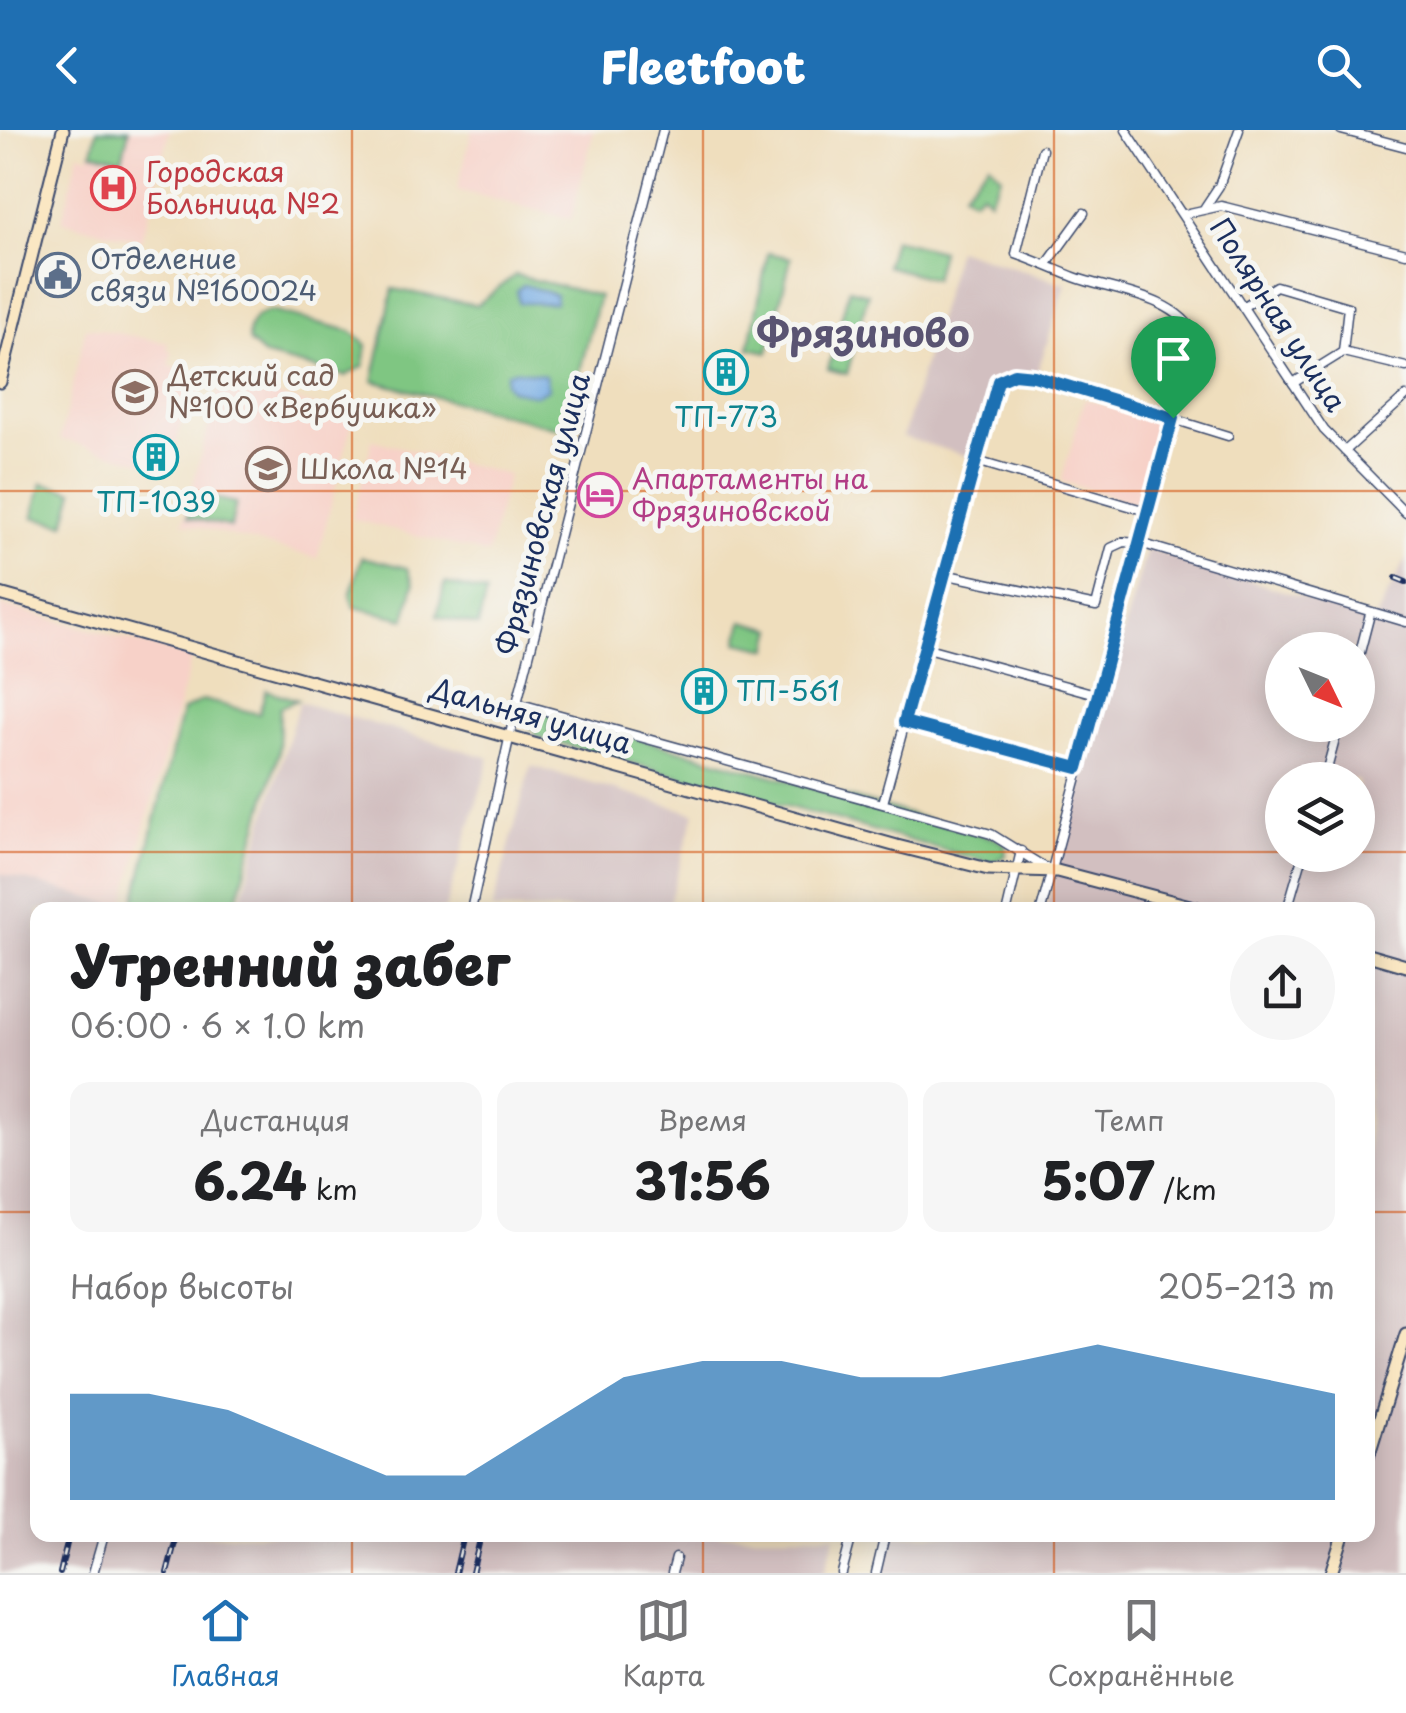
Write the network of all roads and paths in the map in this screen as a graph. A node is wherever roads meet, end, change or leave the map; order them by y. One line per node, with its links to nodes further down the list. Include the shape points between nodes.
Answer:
1 (63, 130): 16 (street)
2 (663, 130): 33 (street, Фрязиновская улица)
3 (1126, 130): 10 (street, Полярная улица)
4 (1239, 130): 8 (street)
5 (1341, 130): 6 (street)
6 (1406, 147)
7 (1042, 150): 12 (street, via 1016,254)
8 (1205, 207): 10 (street); 11 (street)
9 (1084, 214): 12 (street)
10 (1185, 214): 13 (street, Полярная улица)
11 (1406, 253)
12 (1047, 264): 19 (street, via 1141,297 1195,334)
13 (1242, 306): 14 (street, via 1276,286 1348,307); 17 (street, Полярная улица)
14 (1343, 352): 15 (street); 17 (street)
15 (1406, 367)
16 (0, 382)
17 (1292, 383): 21 (street, Полярная улица)
18 (1406, 396): 21 (street)
19 (1173, 418): 20 (street); 22 (street, via 1014,374 996,385); 23 (street)
20 (1228, 436)
21 (1345, 451): 24 (street, Полярная улица)
22 (973, 460): 23 (street); 26 (street)
23 (1146, 511): 25 (street)
24 (1406, 513)
25 (1140, 543): 26 (street, via 1111,548 1096,606); 28 (street); 32 (street)
26 (943, 574): 31 (street)
27 (0, 594): 35 (street, Дальняя улица)
28 (1370, 614): 29 (street); 30 (street)
29 (1406, 622)
30 (1365, 632)
31 (924, 647): 32 (street); 34 (street)
32 (1099, 695): 36 (street)
33 (517, 702): 35 (street, Фрязиновская улица); 37 (street, Дальняя улица)
34 (904, 722): 36 (street); 37 (street)
35 (511, 736): 39 (street, Дальняя улица, via 897,846); 42 (street, Фрязиновская улица)
36 (1078, 768): 40 (street)
37 (883, 803): 38 (street, Дальняя улица, via 1001,837)
38 (1021, 851): 39 (street); 40 (street, Дальняя улица)
39 (1016, 870): 40 (street, Дальняя улица); 43 (street)
40 (1050, 871): 44 (street); 45 (street, Дальняя улица)
41 (1298, 872): 46 (street)
42 (473, 902)
43 (1009, 902)
44 (1042, 902)
45 (1173, 902)
46 (1289, 902)
47 (1375, 957): 48 (street)
48 (1406, 966)
49 (1406, 1334): 50 (street)
50 (1375, 1434)
51 (102, 1542): 56 (street)
52 (850, 1542): 58 (street)
53 (883, 1542): 59 (street)
54 (1341, 1542): 60 (street)
55 (676, 1558): 57 (street)
56 (93, 1573)
57 (672, 1573)
58 (842, 1573)
59 (876, 1573)
60 (1331, 1573)

